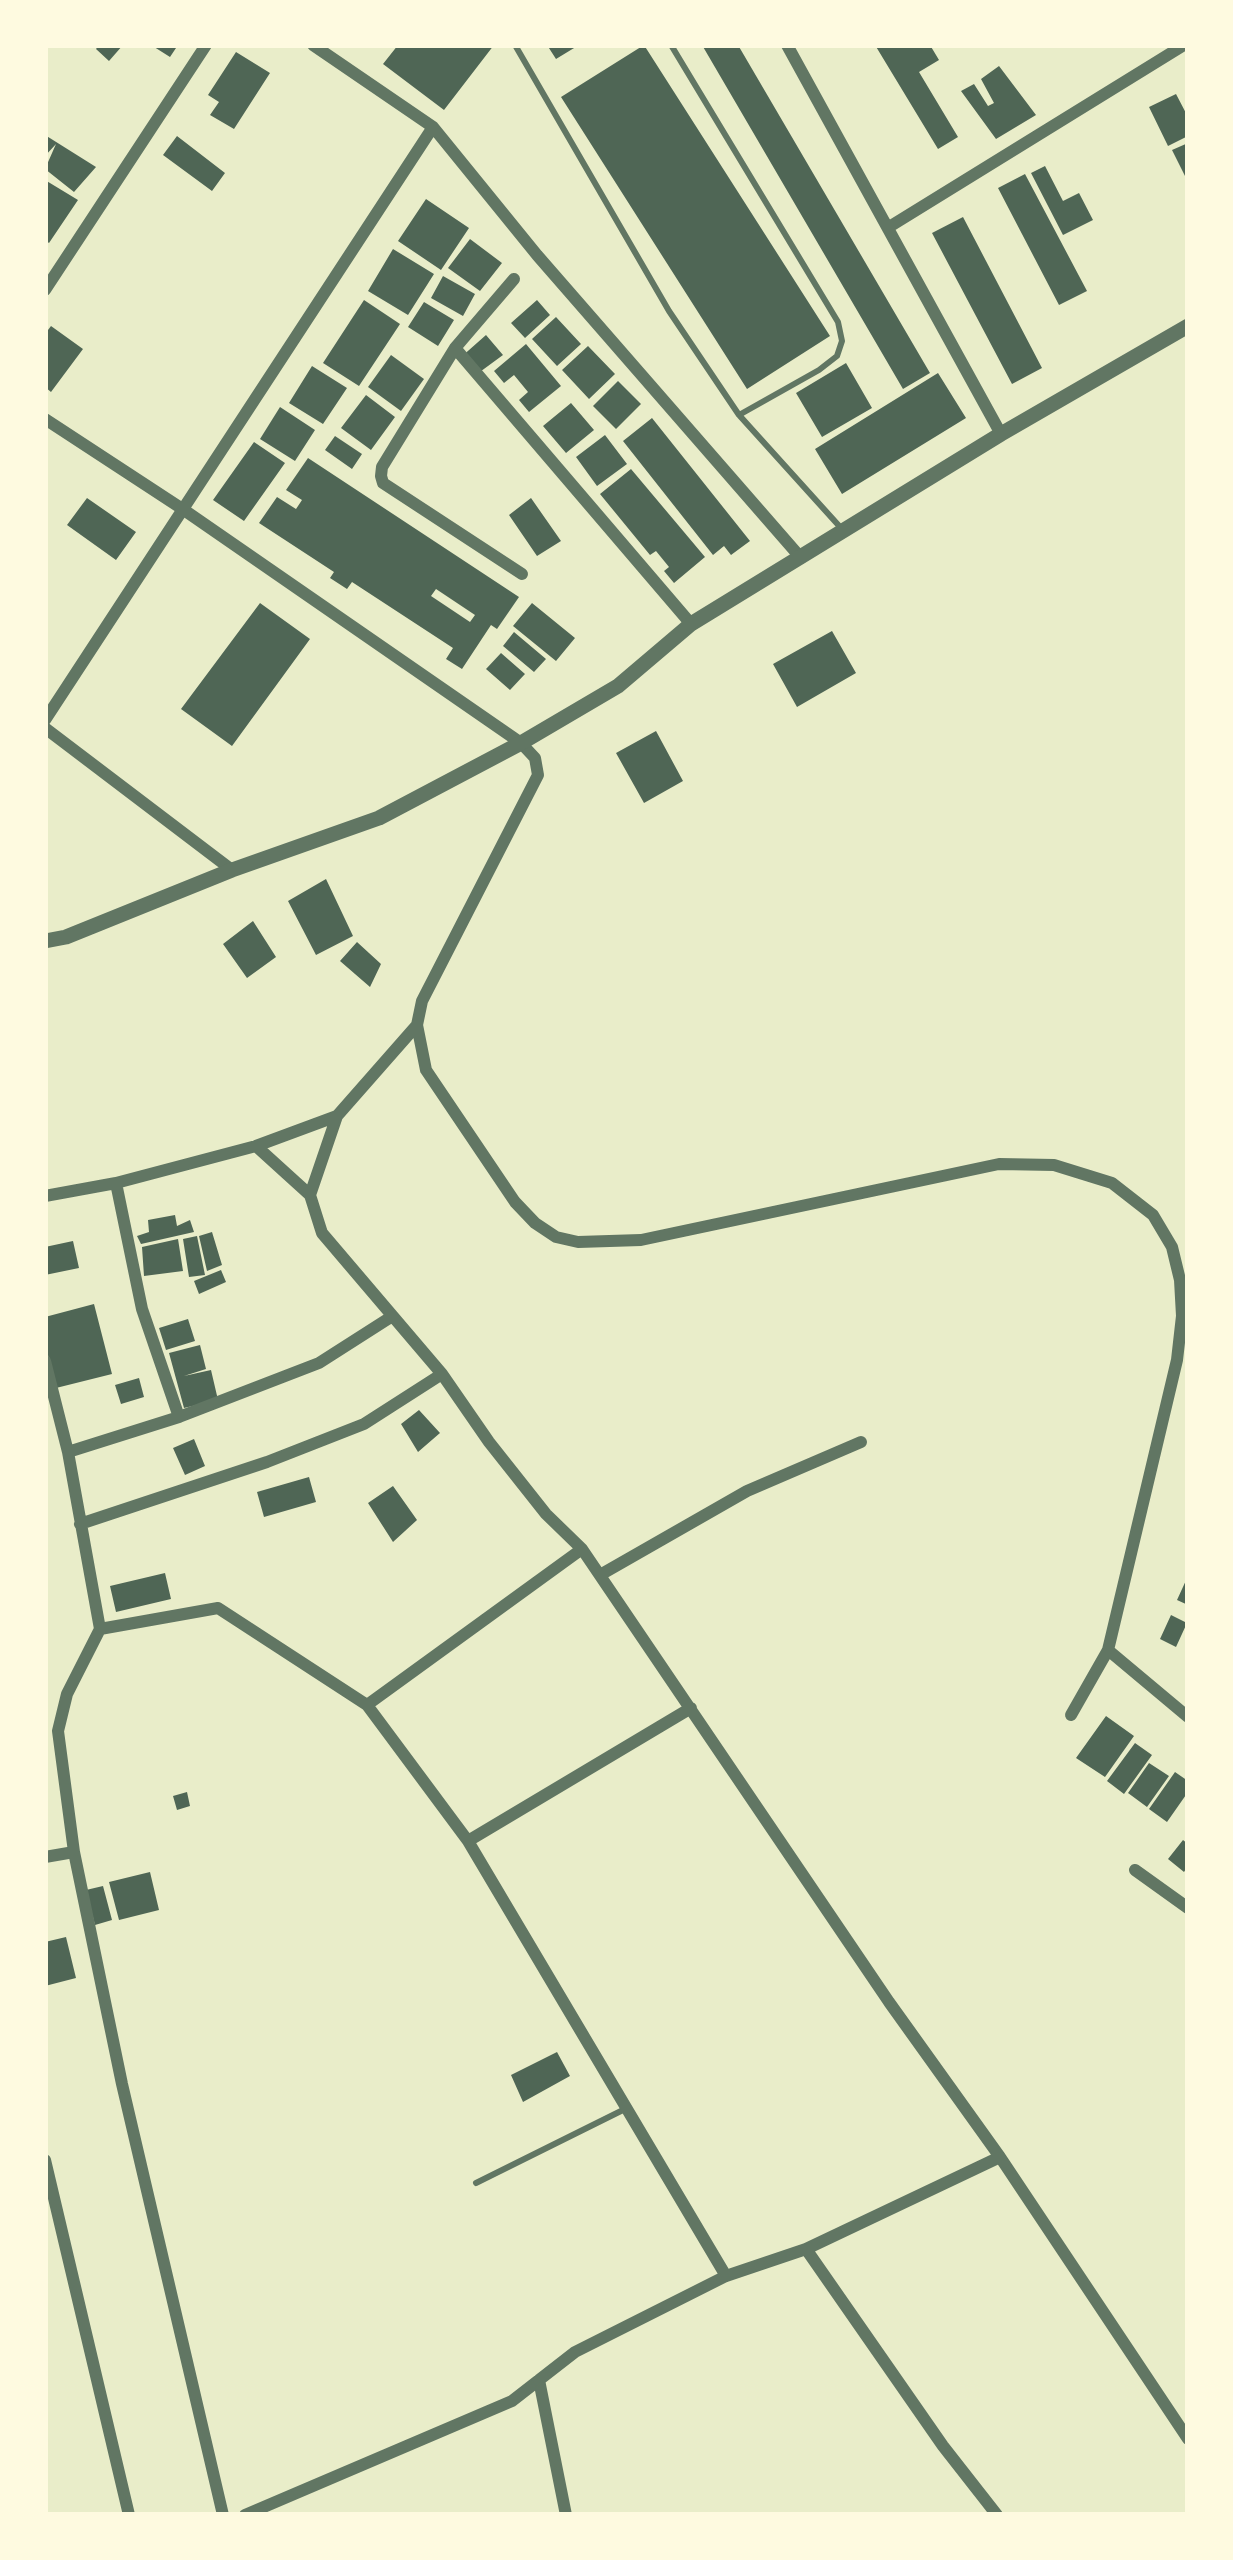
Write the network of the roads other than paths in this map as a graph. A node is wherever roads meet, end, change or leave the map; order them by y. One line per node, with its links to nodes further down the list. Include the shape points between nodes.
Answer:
1 (206, 45): 10 (street)
2 (313, 45): 7 (street)
3 (515, 45): 13 (lane)
4 (671, 45): 13 (lane, via 842,340 820,370)
5 (787, 45): 8 (street)
6 (1184, 45): 8 (street)
7 (433, 127): 16 (street); 18 (street)
8 (889, 227): 15 (street)
9 (514, 279): 12 (street)
10 (45, 290)
11 (1188, 326): 15 (street)
12 (455, 348): 19 (street, via 382,467 383,483); 20 (street)
13 (739, 416): 17 (lane)
14 (45, 418): 16 (street)
15 (1000, 434): 17 (street)
16 (184, 510): 21 (street); 22 (street)
17 (843, 530): 18 (street)
18 (800, 558): 20 (street)
19 (522, 574)
20 (691, 624): 22 (street, via 618,686)
21 (45, 724): 23 (street)
22 (520, 743): 23 (street, via 379,818); 25 (street, via 538,775)
23 (232, 870): 24 (street)
24 (45, 944)
25 (417, 1025): 26 (street); 32 (street, via 426,1070 515,1202 556,1237 641,1240 999,1164 1054,1165 1112,1183 1153,1215)
26 (338, 1116): 27 (street); 30 (street)
27 (256, 1146): 28 (street); 30 (street)
28 (116, 1183): 29 (street); 36 (street, via 142,1309)
29 (45, 1196)
30 (310, 1196): 33 (street, via 322,1233)
31 (1188, 1242): 32 (street)
32 (1172, 1246): 43 (street, via 1182,1316 1177,1360)
33 (391, 1317): 35 (street); 36 (street, via 319,1363)
34 (45, 1361): 38 (street)
35 (442, 1374): 39 (street, via 364,1424); 40 (street, via 517,1478)
36 (179, 1418): 38 (street)
37 (861, 1442): 41 (street, via 747,1491)
38 (68, 1452): 39 (street)
39 (80, 1524): 42 (street)
40 (582, 1549): 41 (street); 44 (street)
41 (600, 1575): 45 (street)
42 (100, 1629): 44 (street, via 218,1608); 49 (street, via 58,1731)
43 (1108, 1650): 46 (street); 47 (street)
44 (367, 1705): 48 (street)
45 (691, 1708): 48 (street); 54 (street)
46 (1071, 1714)
47 (1188, 1718)
48 (468, 1841): 53 (street)
49 (74, 1852): 50 (street); 62 (street)
50 (45, 1857)
51 (1135, 1870): 52 (street)
52 (1188, 1907)
53 (628, 2108): 56 (lane); 58 (street)
54 (1000, 2157): 57 (street); 60 (street)
55 (45, 2160): 61 (street)
56 (476, 2183)
57 (806, 2249): 58 (street); 65 (street)
58 (726, 2276): 59 (street, via 575,2352)
59 (539, 2380): 63 (street, via 512,2401); 64 (street)
60 (1188, 2439)
61 (129, 2515)
62 (223, 2515)
63 (245, 2515)
64 (566, 2515)
65 (997, 2515)

